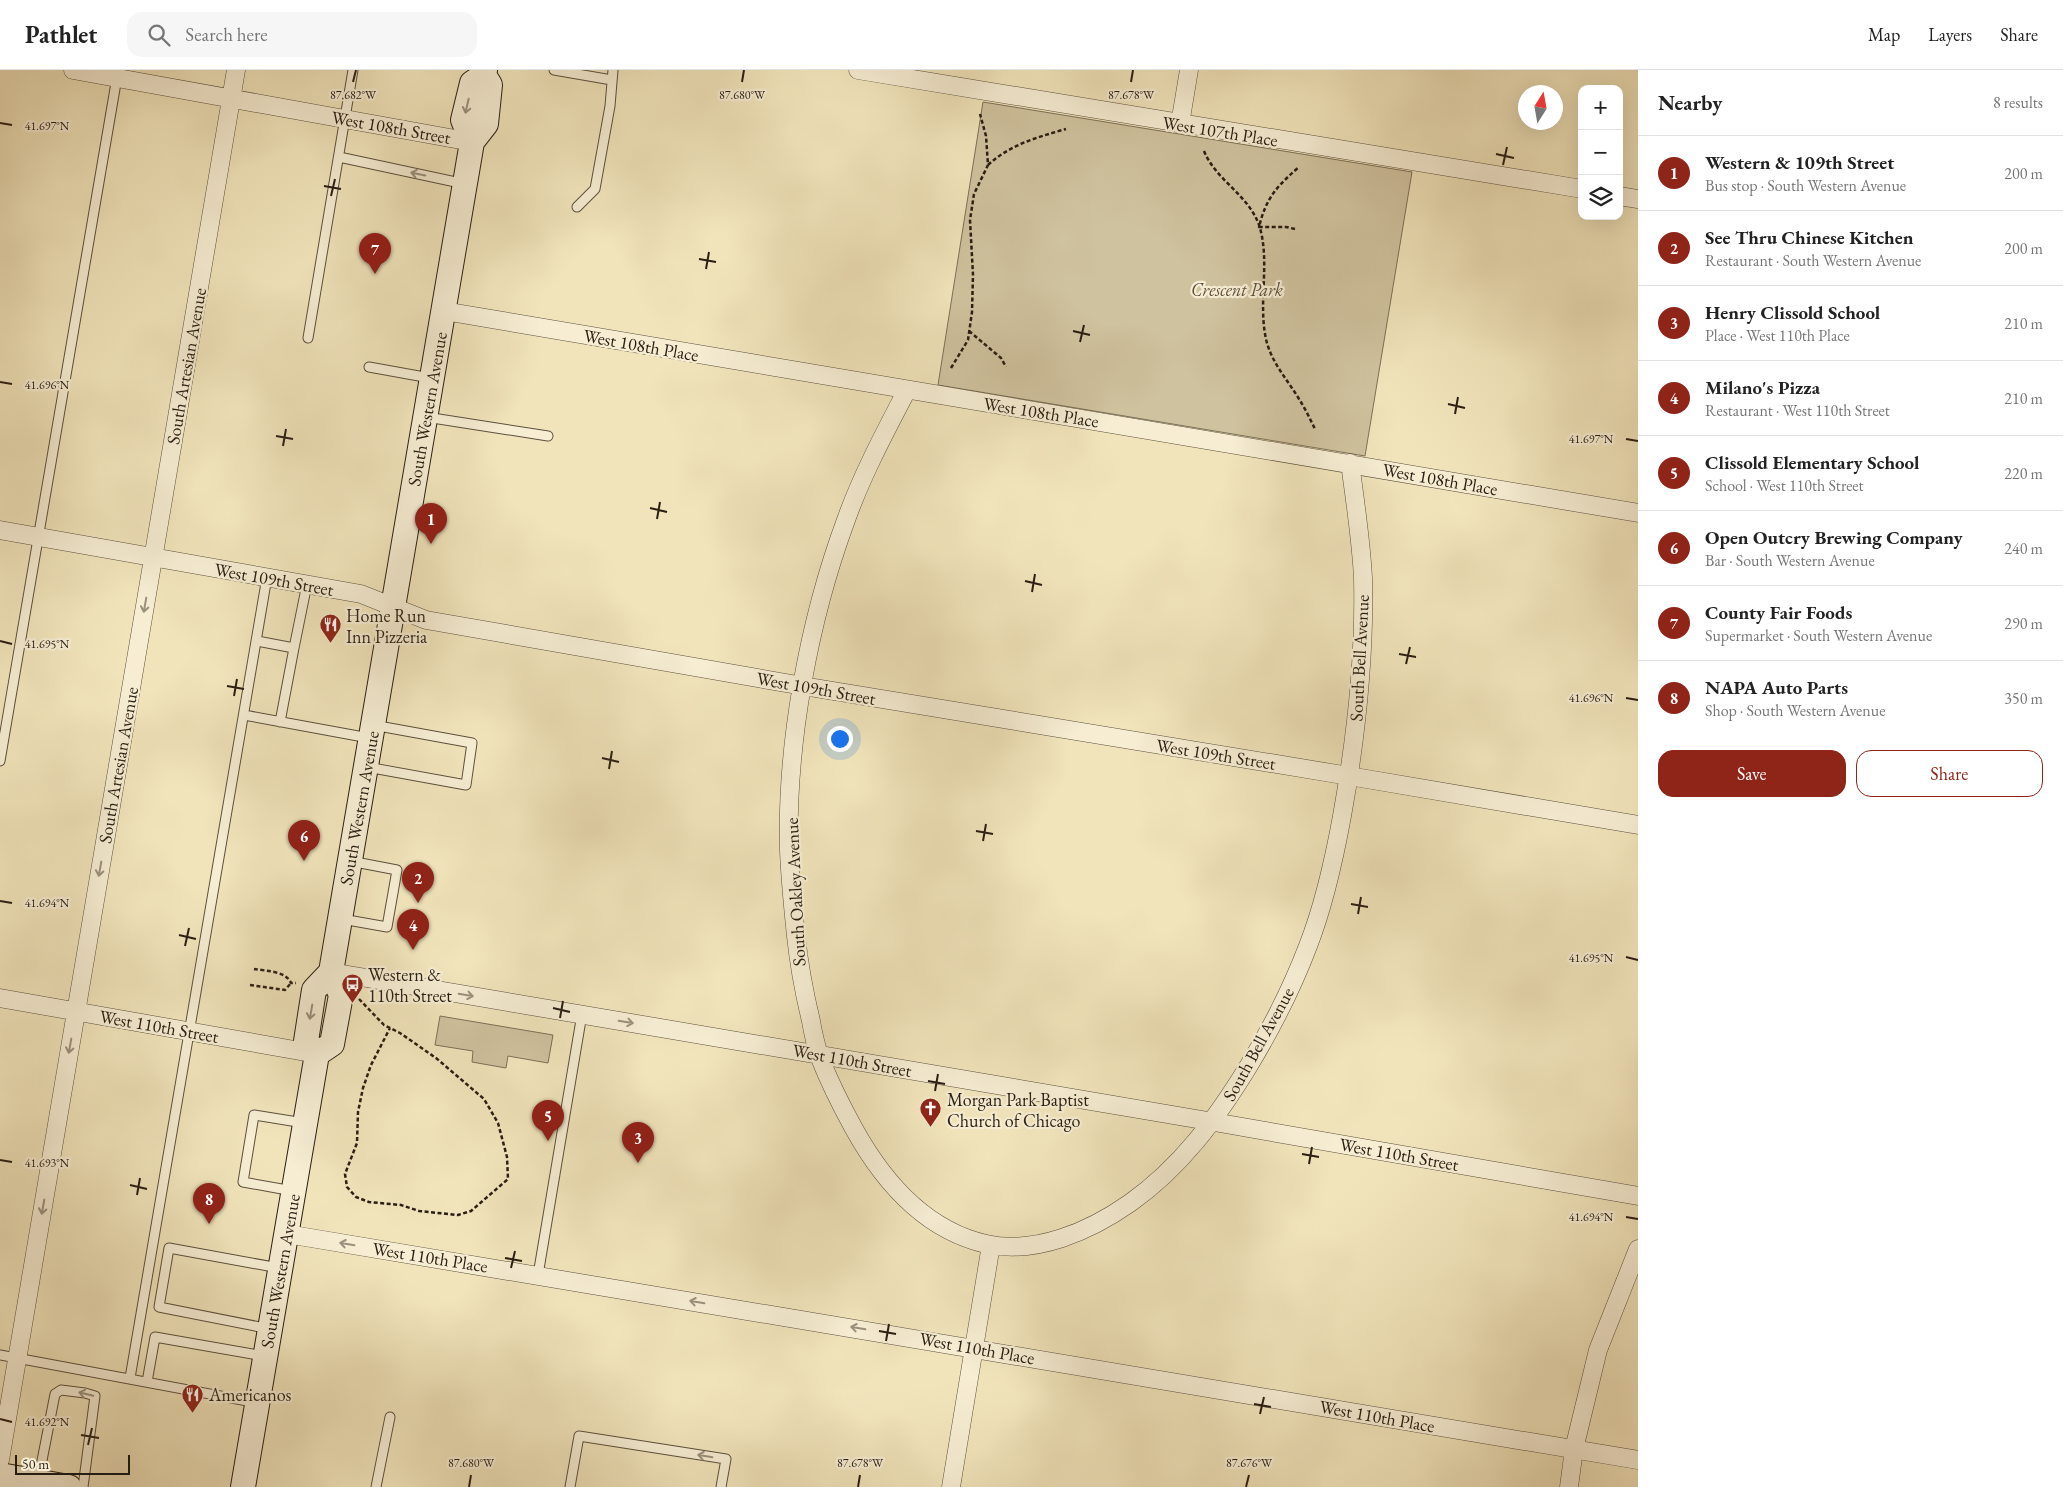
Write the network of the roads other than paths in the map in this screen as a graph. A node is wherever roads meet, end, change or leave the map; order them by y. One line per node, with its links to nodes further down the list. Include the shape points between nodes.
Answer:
1 (73, 70): 8 (street, West 108th Street)
2 (236, 70): 10 (street, South Artesian Avenue)
3 (353, 70): 11 (lane)
4 (554, 70): 9 (lane)
5 (858, 70): 12 (street, West 107th Place)
6 (1188, 70): 12 (street)
7 (484, 72): 13 (main road, South Western Avenue, via 490,85 486,124)
8 (118, 74): 10 (street, West 108th Street); 30 (lane)
9 (612, 75): 19 (lane, via 610,106 595,189)
10 (231, 98): 11 (street, West 108th Street); 31 (street, South Artesian Avenue)
11 (345, 119): 13 (street, West 108th Street); 14 (lane)
12 (1180, 124): 16 (street, West 107th Place)
13 (472, 142): 15 (main road, South Western Avenue)
14 (339, 157): 15 (lane, one-way to 14); 21 (lane)
15 (465, 184): 20 (main road, South Western Avenue)
16 (1578, 189)
17 (1623, 196): 18 (street)
18 (1638, 198)
19 (577, 207)
20 (444, 312): 23 (main road, South Western Avenue); 24 (street, West 108th Place)
21 (308, 338)
22 (369, 367): 23 (lane)
23 (432, 378): 25 (main road, South Western Avenue)
24 (907, 390): 27 (street, West 108th Place); 37 (street, South Oakley Avenue, via 869,464 846,520 824,587)
25 (426, 417): 26 (lane); 34 (main road, South Western Avenue)
26 (548, 436)
27 (1350, 463): 28 (street, West 108th Place); 43 (street, South Bell Avenue, via 1362,575 1362,636 1360,692)
28 (1638, 513)
29 (0, 530): 30 (street, West 109th Street)
30 (38, 536): 31 (street, West 109th Street); 41 (lane)
31 (153, 557): 32 (street, West 109th Street); 49 (street, South Artesian Avenue, one-way to 49)
32 (267, 578): 33 (street, West 109th Street); 35 (lane)
33 (307, 584): 34 (street, West 109th Street, via 362,594); 36 (lane)
34 (393, 607): 37 (street, West 109th Street, via 426,620); 40 (main road, South Western Avenue)
35 (256, 641): 36 (lane); 38 (lane)
36 (294, 648): 39 (lane)
37 (803, 686): 43 (street, West 109th Street); 53 (street, South Oakley Avenue, via 791,776 789,846 800,975)
38 (244, 715): 39 (lane); 51 (lane)
39 (280, 722): 40 (lane)
40 (372, 731): 42 (main road, South Western Avenue); 42 (lane, via 472,743 466,785)
41 (0, 761)
42 (366, 767): 45 (main road, South Western Avenue)
43 (1349, 776): 44 (street, West 109th Street); 54 (street, South Bell Avenue, via 1332,869 1309,945 1260,1047)
44 (1638, 825)
45 (350, 861): 46 (main road, South Western Avenue); 46 (lane, via 397,870 387,927)
46 (340, 919): 47 (main road, South Western Avenue)
47 (331, 972): 50 (street, West 110th Street, one-way to 50); 52 (main road, via 341,995 332,1044)
48 (0, 998): 49 (street, West 110th Street)
49 (76, 1011): 51 (street, West 110th Street); 68 (street, South Artesian Avenue, one-way to 68)
50 (582, 1014): 53 (street, West 110th Street, one-way to 53); 63 (lane)
51 (190, 1032): 52 (street, West 110th Street); 69 (lane)
52 (317, 1054): 55 (main road, South Western Avenue)
53 (818, 1054): 54 (street, West 110th Street); 59 (street, South Oakley Avenue, via 866,1150 888,1180 929,1218 959,1235)
54 (1214, 1122): 57 (street, West 110th Street); 59 (street, South Bell Avenue, via 1148,1190 1092,1227 1063,1238 1028,1245)
55 (305, 1123): 56 (main road, South Western Avenue); 56 (lane, via 254,1115 243,1182)
56 (294, 1191): 58 (main road, South Western Avenue)
57 (1638, 1196)
58 (286, 1234): 62 (main road, South Western Avenue); 63 (street, West 110th Place, one-way to 58)
59 (990, 1245): 65 (street)
60 (1638, 1249): 61 (street)
61 (1634, 1266): 73 (street, via 1598,1350)
62 (280, 1269): 64 (main road, South Western Avenue); 64 (lane, via 169,1248 159,1307)
63 (538, 1275): 65 (street, West 110th Place, one-way to 63)
64 (270, 1329): 67 (main road, South Western Avenue)
65 (975, 1348): 73 (street, West 110th Place); 84 (street)
66 (0, 1355): 68 (lane)
67 (266, 1356): 70 (lane, via 155,1337); 71 (main road, South Western Avenue)
68 (18, 1358): 69 (lane); 74 (street, South Artesian Avenue)
69 (130, 1378): 70 (lane)
70 (147, 1382): 71 (lane)
71 (258, 1403): 80 (main road, South Western Avenue)
72 (390, 1417): 81 (lane)
73 (1574, 1449): 75 (street, West 110th Place); 85 (street)
74 (0, 1460)
75 (1638, 1460)
76 (0, 1475): 77 (main road)
77 (38, 1482): 78 (main road); 79 (lane, one-way to 77, via 95,1396 61,1390 55,1394)
78 (69, 1487)
79 (83, 1487)
80 (243, 1487)
81 (376, 1487)
82 (570, 1487): 83 (lane, one-way to 82, via 726,1459 579,1436)
83 (721, 1487)
84 (952, 1487)
85 (1569, 1487)

